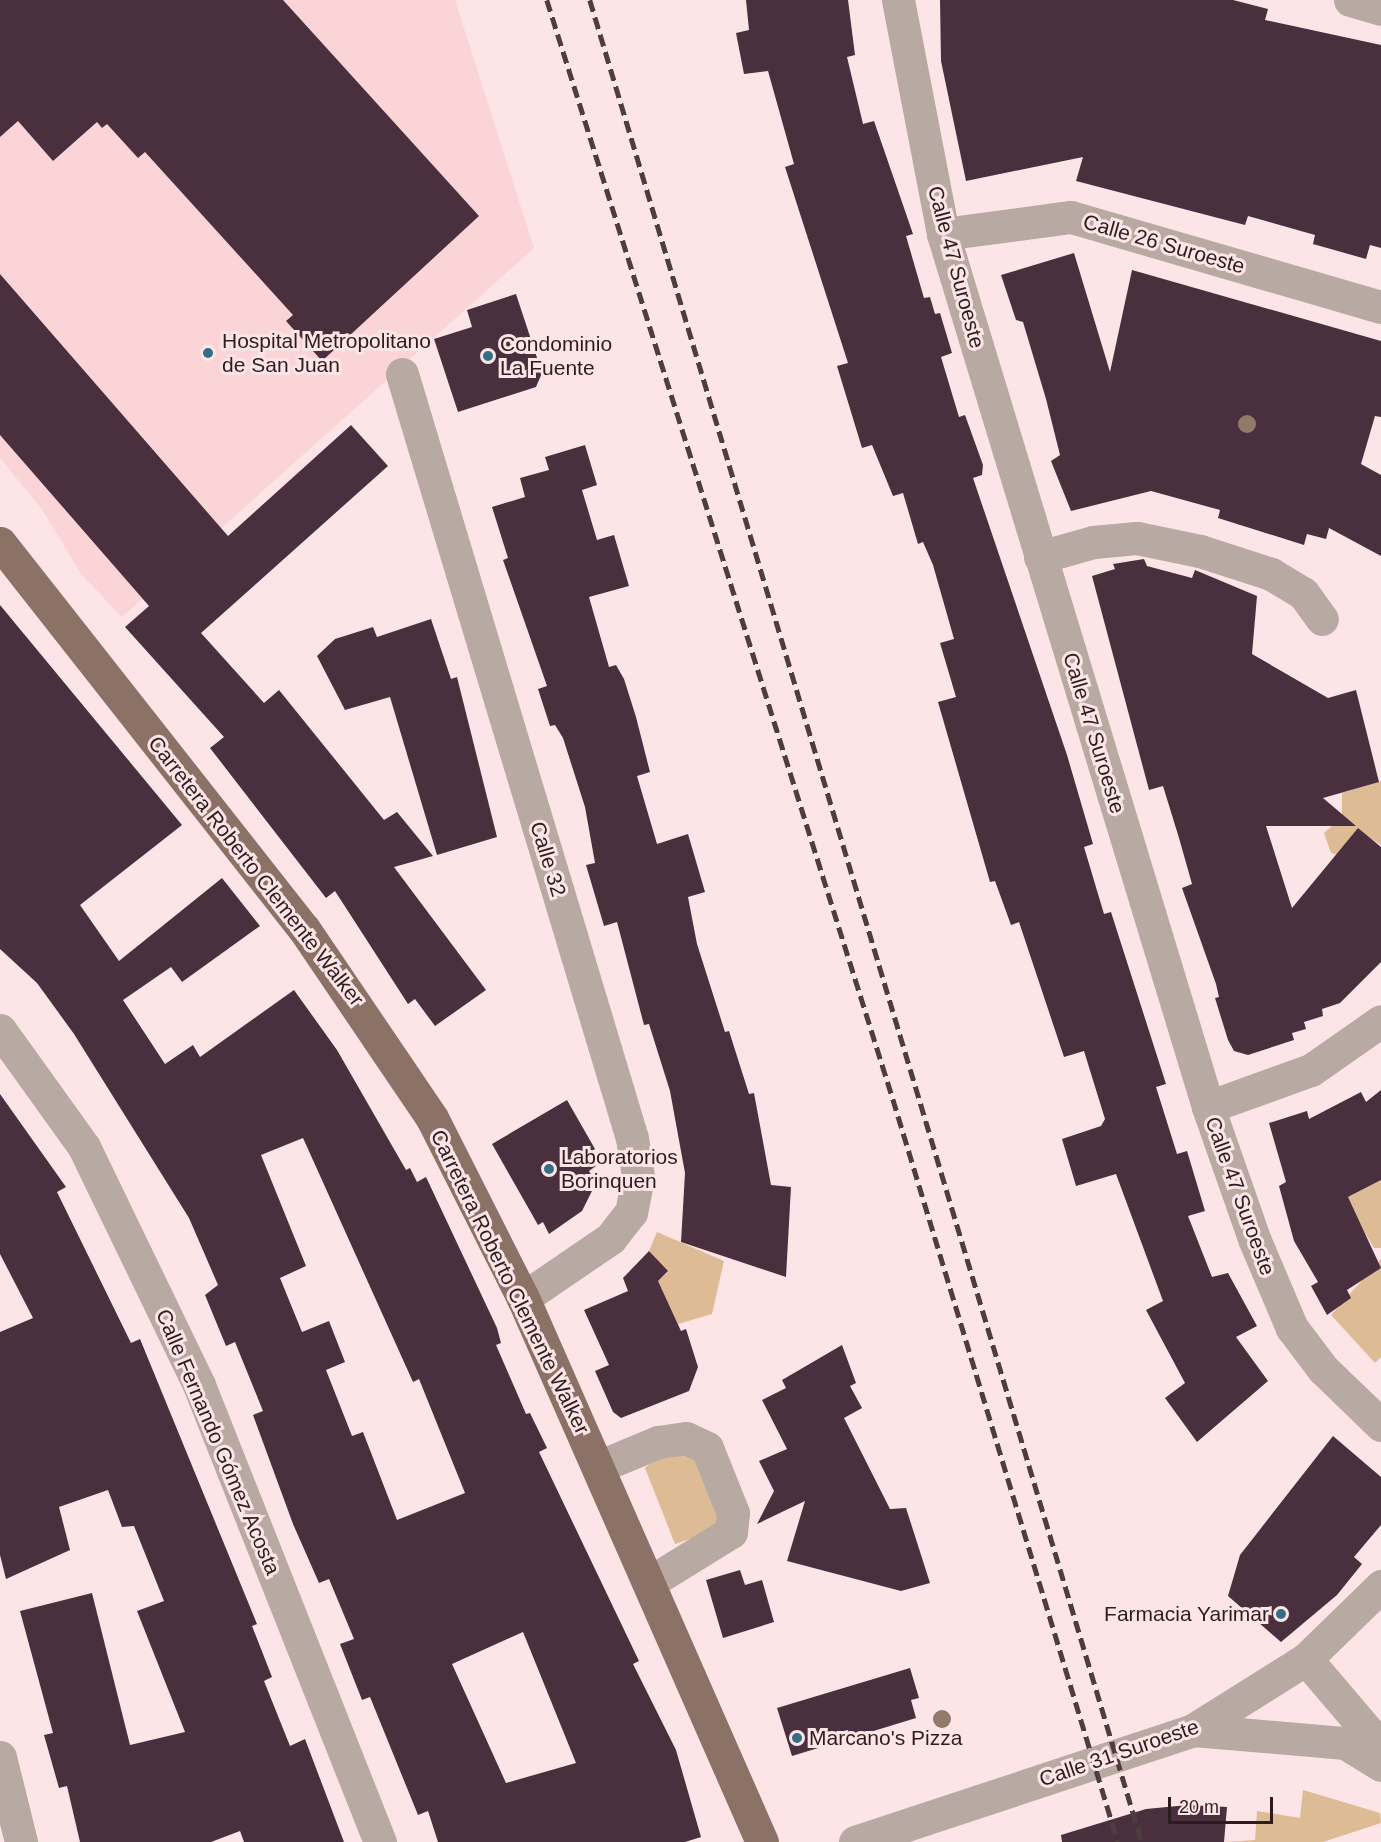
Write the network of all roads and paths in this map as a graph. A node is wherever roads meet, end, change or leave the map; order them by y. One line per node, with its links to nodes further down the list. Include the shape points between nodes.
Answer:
1 (898, 0): 4 (street, Calle 47 Suroeste)
2 (1350, 0): 3 (street)
3 (1381, 9)
4 (943, 234): 5 (street, Calle 26 Suroeste, via 1071,217); 8 (street, Calle 47 Suroeste)
5 (1381, 307)
6 (402, 374): 13 (street, Calle 32, via 632,1138 638,1177 631,1212 611,1238)
7 (0, 543): 13 (main road, Carretera Roberto Clemente Walker, via 363,1009 432,1118)
8 (1040, 557): 9 (street, via 1093,542 1137,538 1190,549 1271,574 1303,593); 12 (street, Calle 47 Suroeste)
9 (1322, 618)
10 (1381, 1021): 12 (street, via 1311,1070)
11 (0, 1030): 24 (street, Calle Fernando Gómez Acosta, via 84,1146 199,1385)
12 (1208, 1107): 14 (street, Calle 47 Suroeste, via 1255,1241 1292,1328 1323,1369)
13 (523, 1298): 15 (main road, Carretera Roberto Clemente Walker)
14 (1381, 1425)
15 (598, 1467): 16 (main road, Carretera Roberto Clemente Walker); 16 (street, via 658,1442 686,1438 707,1448 733,1513 731,1532)
16 (650, 1582): 25 (main road, Carretera Roberto Clemente Walker)
17 (1381, 1586): 18 (street, Calle 31 Suroeste)
18 (1306, 1659): 19 (street, Calle 31 Suroeste); 20 (street)
19 (1193, 1730): 22 (street, via 1326,1739 1372,1755); 26 (street, Calle 31 Suroeste)
20 (1381, 1747)
21 (0, 1757): 23 (street)
22 (1381, 1765)
23 (21, 1842)
24 (380, 1842)
25 (762, 1842)
26 (855, 1842)

